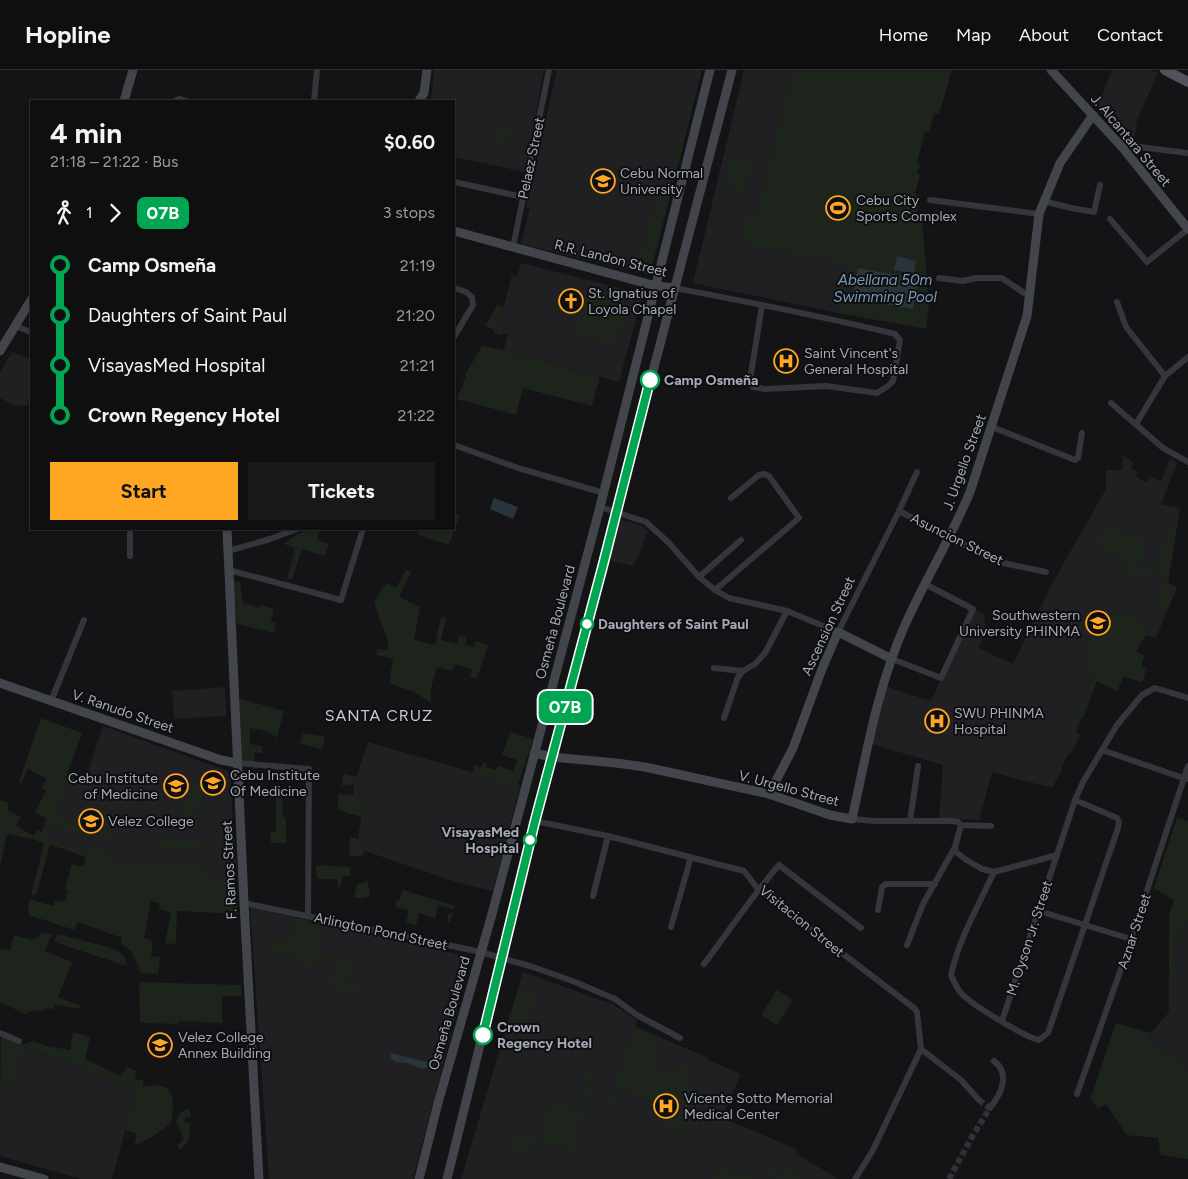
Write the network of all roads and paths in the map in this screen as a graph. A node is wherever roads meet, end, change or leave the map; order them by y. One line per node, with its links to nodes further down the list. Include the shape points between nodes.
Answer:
1 (133, 70): 11 (street)
2 (318, 70): 12 (street)
3 (427, 70): 10 (street)
4 (549, 70): 18 (street, Pelaez Street)
5 (710, 70): 27 (street, Osmeña Boulevard)
6 (732, 70): 29 (street)
7 (1051, 70): 13 (street, J. Alcantara Street)
8 (1165, 70): 9 (main road)
9 (1188, 82)
10 (426, 97)
11 (124, 100)
12 (314, 100)
13 (1093, 115): 20 (street, J. Urgello Street, via 1060,163); 23 (street, J. Alcantara Street)
14 (1140, 148): 15 (street)
15 (1188, 152)
16 (455, 182): 18 (street)
17 (1100, 185): 20 (street, via 1094,212)
18 (523, 197): 25 (street, Pelaez Street)
19 (930, 200): 21 (street)
20 (1043, 201): 21 (street, J. Urgello Street)
21 (1039, 214): 30 (street, J. Urgello Street)
22 (1110, 219): 23 (street, via 1147,262)
23 (1188, 229)
24 (455, 231): 25 (street, R.R. Landon Street)
25 (513, 247): 27 (street, R.R. Landon Street)
26 (939, 278): 30 (street, via 963,281 1002,278)
27 (656, 286): 29 (street, R.R. Landon Street); 47 (street, Osmeña Boulevard)
28 (455, 288): 36 (street, via 472,297 473,305)
29 (674, 288): 33 (street, R.R. Landon Street); 50 (street)
30 (1030, 297): 42 (street, J. Urgello Street)
31 (30, 302): 34 (street)
32 (1117, 302): 39 (street, via 1126,327)
33 (762, 305): 33 (street, R.R. Landon Street, via 895,334 900,340 893,381 877,393 826,386 753,388 750,380)
34 (15, 326): 35 (street); 37 (street)
35 (30, 332)
36 (455, 335)
37 (0, 351)
38 (1188, 357): 39 (street)
39 (1165, 376): 41 (street)
40 (1111, 403): 41 (street)
41 (1136, 424): 45 (street, via 1163,448)
42 (992, 427): 43 (street, via 1076,460); 56 (street, J. Urgello Street, via 970,492)
43 (1082, 433)
44 (455, 446): 47 (street)
45 (1188, 462)
46 (917, 472): 51 (street, Ascension Street)
47 (604, 493): 49 (street, Osmeña Boulevard)
48 (731, 498): 64 (street, via 764,474 769,476 799,518)
49 (600, 507): 50 (street); 76 (street, Osmeña Boulevard)
50 (616, 511): 62 (street, via 646,522); 77 (street)
51 (899, 511): 56 (street, Asuncion Street); 67 (street, Ascension Street)
52 (130, 530): 59 (street)
53 (227, 530): 58 (street, F. Ramos Street)
54 (294, 530): 58 (street)
55 (363, 530): 60 (street, via 341,600)
56 (950, 537): 61 (street, Asuncion Street, via 1003,563); 63 (street, J. Urgello Street)
57 (741, 540): 62 (street)
58 (228, 551): 60 (street, F. Ramos Street)
59 (130, 556)
60 (229, 570): 78 (street, F. Ramos Street)
61 (1046, 572)
62 (699, 577): 64 (street)
63 (925, 584): 68 (street, J. Urgello Street); 68 (street, via 973,609 941,678)
64 (715, 590): 65 (street, via 729,598)
65 (787, 611): 67 (street); 70 (street, via 765,653)
66 (84, 620): 73 (street)
67 (838, 632): 68 (street); 82 (street, Ascension Street, via 793,748)
68 (892, 658): 84 (street, J. Urgello Street)
69 (714, 668): 70 (street)
70 (743, 671): 74 (street)
71 (0, 683): 73 (street, V. Ranudo Street)
72 (1188, 698): 75 (street, M. Oyson Jr. Street, via 1155,688 1142,694)
73 (51, 701): 78 (street, V. Ranudo Street, via 221,760)
74 (724, 718)
75 (1102, 750): 81 (street); 83 (street, M. Oyson Jr. Street)
76 (534, 753): 77 (street, V. Urgello Street); 106 (street, Osmeña Boulevard)
77 (552, 757): 82 (street, V. Urgello Street, via 645,768); 85 (street)
78 (238, 763): 97 (street, F. Ramos Street); 100 (street, via 309,769)
79 (918, 766): 86 (street)
80 (1188, 766): 81 (street, Aznar Street)
81 (1186, 779): 104 (street, Aznar Street)
82 (769, 794): 84 (street, V. Urgello Street, via 830,815)
83 (1075, 800): 91 (street, M. Oyson Jr. Street); 101 (street, via 1112,815 1119,822)
84 (852, 819): 86 (street, V. Urgello Street)
85 (535, 821): 89 (street, Visitacion Street); 107 (street)
86 (910, 821): 87 (street, V. Urgello Street, via 951,821)
87 (961, 825): 88 (street, V. Urgello Street); 90 (street)
88 (991, 826)
89 (608, 836): 92 (street, Visitacion Street); 96 (street)
90 (955, 847): 93 (street, via 965,859); 94 (street)
91 (1057, 855): 93 (street); 99 (street, M. Oyson Jr. Street)
92 (691, 857): 95 (street, Visitacion Street, via 744,871); 102 (street)
93 (994, 872): 109 (street, via 963,937 951,975 962,994)
94 (935, 884): 98 (street, via 886,884 882,887); 105 (street, via 923,904)
95 (758, 889): 103 (street, via 779,865); 108 (street); 113 (street, Visitacion Street, via 914,1008)
96 (593, 896)
97 (244, 903): 100 (street, Arlington Pond Street); 120 (street, F. Ramos Street)
98 (878, 910)
99 (1039, 911): 101 (street); 109 (street, M. Oyson Jr. Street)
100 (308, 915): 106 (street, Arlington Pond Street)
101 (1084, 925): 104 (street); 109 (street, via 1048,1033 1039,1040)
102 (670, 927)
103 (861, 928)
104 (1131, 940): 115 (street, Aznar Street)
105 (907, 945)
106 (481, 952): 107 (street, Arlington Pond Street); 121 (street, Osmeña Boulevard)
107 (502, 958): 111 (street, Arlington Pond Street, via 575,982 615,1000); 122 (street)
108 (704, 964)
109 (1002, 1021)
110 (0, 1033): 112 (street)
111 (680, 1038)
112 (19, 1041)
113 (921, 1049): 116 (street, via 961,1080); 123 (street, via 873,1150)
114 (994, 1061): 117 (street, via 1003,1074 1003,1085 1000,1096)
115 (1078, 1094)
116 (979, 1100)
117 (990, 1108)
118 (0, 1167): 119 (street)
119 (44, 1179)
120 (259, 1179)
121 (419, 1179)
122 (447, 1179)
123 (855, 1179)

